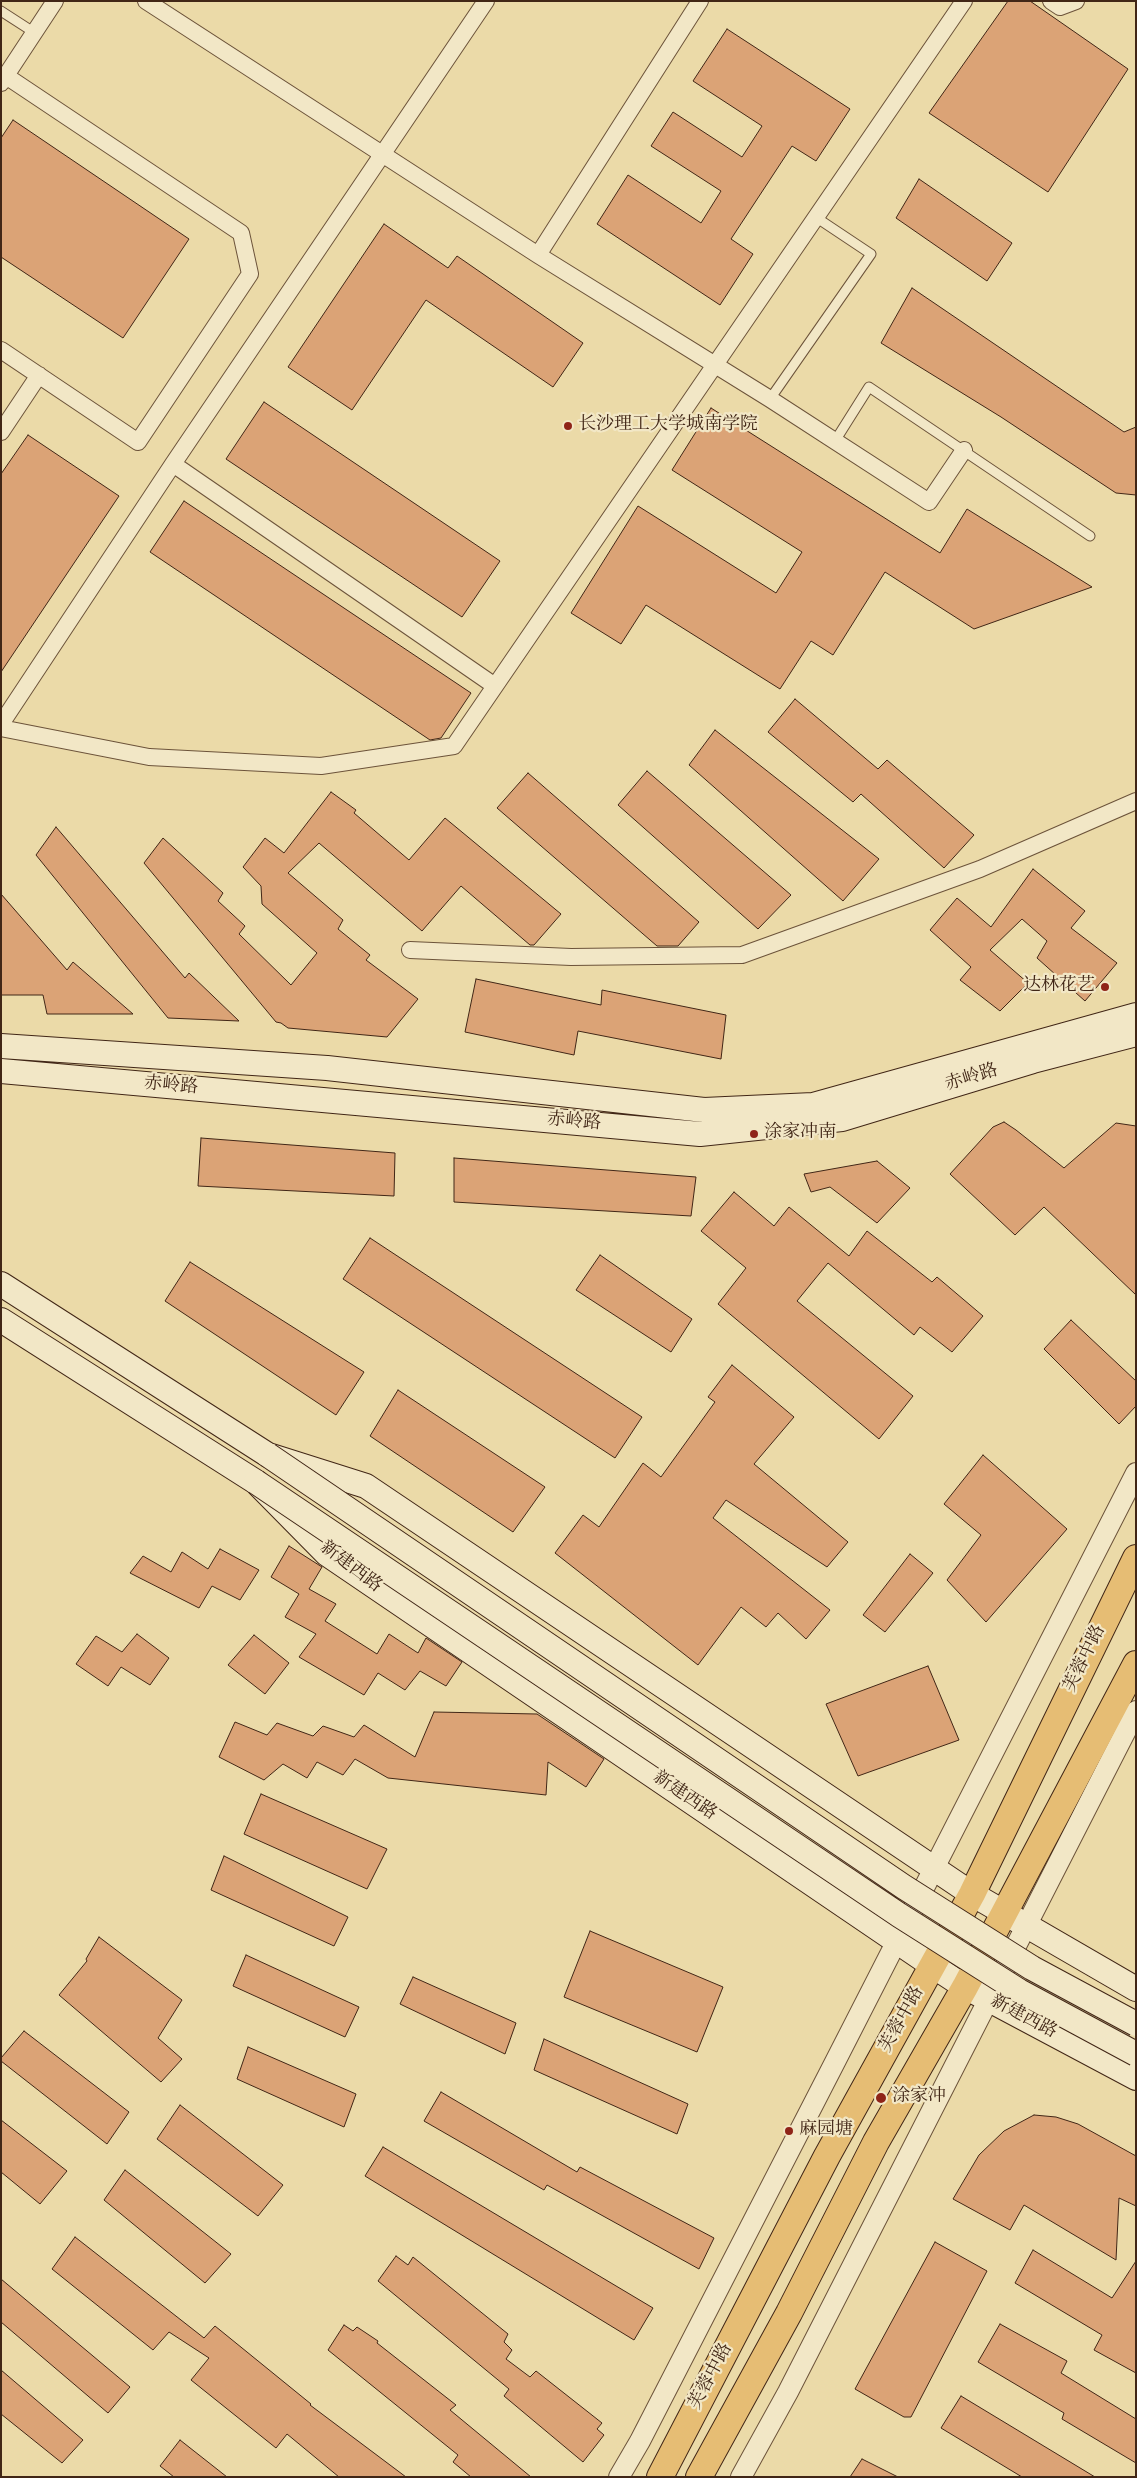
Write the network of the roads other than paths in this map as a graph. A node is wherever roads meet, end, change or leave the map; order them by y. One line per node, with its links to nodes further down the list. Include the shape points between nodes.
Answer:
1 (55, 1): 9 (street)
2 (146, 1): 11 (street)
3 (486, 1): 11 (street)
4 (700, 1): 13 (street)
5 (964, 1): 12 (street)
6 (1051, 1): 7 (street, via 1060,8)
7 (1076, 1)
8 (1, 11): 9 (lane)
9 (35, 33): 10 (street)
10 (4, 80): 16 (street, via 241,233 250,274 138,442)
11 (382, 154): 13 (street); 21 (street)
12 (817, 218): 15 (street); 17 (lane, via 871,254)
13 (538, 255): 15 (street)
14 (1, 350): 16 (street)
15 (714, 365): 17 (street); 23 (street)
16 (39, 375): 18 (street)
17 (770, 399): 19 (street)
18 (1, 432)
19 (835, 441): 20 (street, via 929,502); 20 (lane, via 869,387)
20 (964, 450): 22 (lane)
21 (173, 464): 23 (street); 24 (street)
22 (1090, 536)
23 (495, 686): 24 (street, via 454,746 321,766 149,757)
24 (1, 726)
25 (1136, 801): 26 (street, via 980,869 742,954 570,957)
26 (410, 950)
27 (1136, 1015): 29 (main road, 赤岭路, via 813,1105 704,1110 327,1068)
28 (1136, 1034): 30 (main road, 赤岭路, via 1033,1061 842,1119 700,1134)
29 (1, 1046)
30 (1, 1072)
31 (1, 1284): 33 (main road)
32 (1, 1320): 35 (main road, 新建西路)
33 (268, 1455): 39 (main road, via 366,1486); 47 (main road, bridge, via 904,1887 1032,1968)
34 (1136, 1473): 39 (street)
35 (256, 1482): 42 (main road, 新建西路, via 327,1554); 48 (main road, 新建西路, bridge, via 899,1915 1019,1991)
36 (1136, 1558): 40 (main road, 芙蓉中路)
37 (1136, 1664): 41 (main road, 芙蓉中路)
38 (1136, 1711): 41 (street)
39 (933, 1868): 40 (main road); 42 (street)
40 (972, 1894): 41 (main road); 43 (main road, 芙蓉中路)
41 (1014, 1920): 44 (main road, 芙蓉中路); 45 (main road); 46 (street)
42 (896, 1941): 43 (main road, 新建西路); 50 (street, via 640,2441)
43 (933, 1966): 44 (main road, 新建西路); 51 (main road, 芙蓉中路, via 827,2156)
44 (965, 1987): 46 (main road, 新建西路); 52 (main road, 芙蓉中路, via 876,2142 789,2313)
45 (1136, 1989)
46 (987, 1999): 49 (main road, 新建西路); 53 (street, via 788,2392)
47 (1136, 2024)
48 (1136, 2054)
49 (1136, 2078)
50 (618, 2477)
51 (660, 2477)
52 (699, 2477)
53 (741, 2477)

